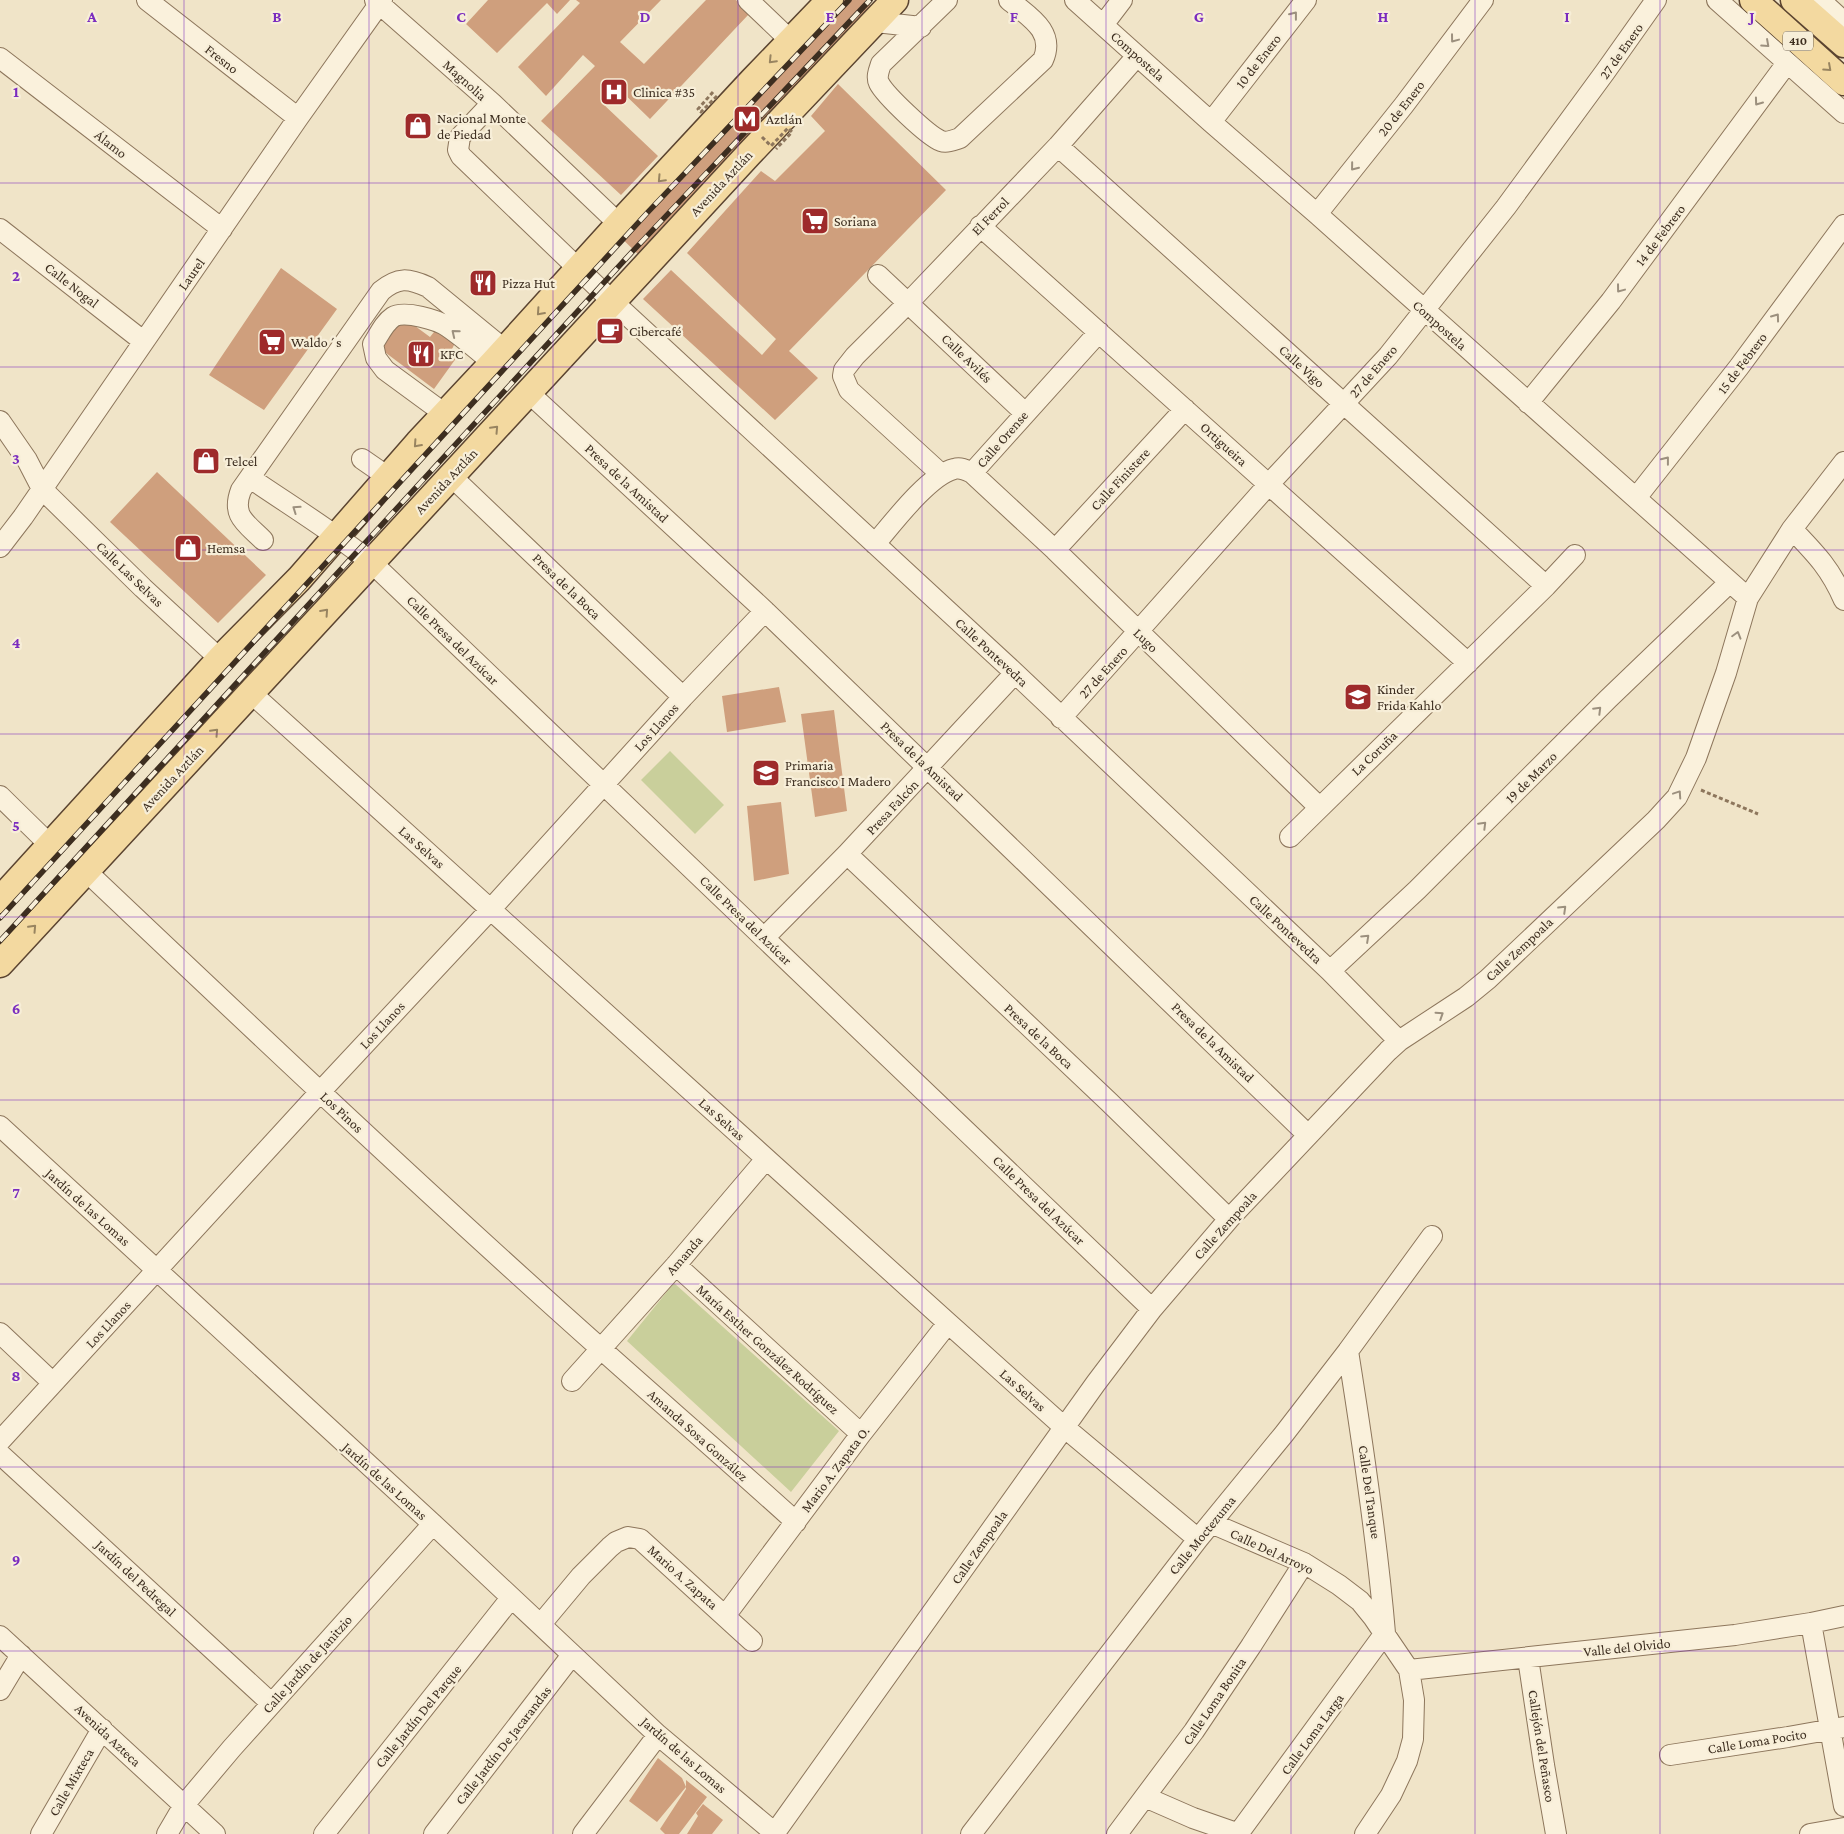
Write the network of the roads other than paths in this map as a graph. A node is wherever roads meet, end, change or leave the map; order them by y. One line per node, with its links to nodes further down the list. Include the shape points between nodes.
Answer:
1 (146, 0): 29 (street, Fresno)
2 (830, 0): 21 (main road)
3 (895, 0): 17 (main road, Avenida Aztlán)
4 (947, 0): 20 (street)
5 (1009, 0): 20 (street, via 1045,34 1048,50 1043,60 960,138 951,141 941,141 924,129 879,84 877,78 881,64)
6 (1075, 0): 19 (street, Compostela)
7 (1122, 0): 19 (street)
8 (1306, 0): 30 (street, 10 de Enero, one-way to 8)
9 (1483, 0): 32 (street, 20 de Enero, one-way to 32)
10 (1656, 0): 42 (street, 27 de Enero, via 1506,207)
11 (1717, 0): 25 (street, one-way to 25)
12 (1753, 0): 26 (main road, 410, one-way to 26)
13 (1794, 0): 22 (main road, 410)
14 (1820, 0): 18 (street)
15 (379, 1): 27 (street, Magnolia); 29 (street, Laurel)
16 (758, 3): 21 (street)
17 (876, 22): 20 (street); 40 (main road, Avenida Aztlán)
18 (1844, 22)
19 (1103, 25): 23 (street, Compostela)
20 (921, 27)
21 (791, 41): 33 (main road, one-way to 33)
22 (1844, 44)
23 (1137, 56): 30 (street, Compostela); 31 (street, El Ferrol)
24 (0, 58): 37 (street, Álamo)
25 (1787, 63): 28 (street); 47 (street, 14 de Febrero, one-way to 47, via 1611,301)
26 (1844, 82)
27 (492, 104): 33 (street, Magnolia); 38 (street, Calle Pontevedra, via 460,137 458,150 461,156)
28 (1844, 113)
29 (298, 118): 37 (street, Laurel)
30 (1210, 122): 32 (street, Compostela)
31 (1058, 146): 35 (street, El Ferrol); 48 (street, Calle Vigo)
32 (1317, 214): 42 (street, Compostela)
33 (619, 224): 38 (main road)
34 (1844, 225): 62 (street, 15 de Febrero, one-way to 34, via 1739,367)
35 (980, 226): 41 (street, El Ferrol); 43 (street, Ortigueira)
36 (0, 229): 44 (street, Calle Nogal)
37 (222, 230): 44 (street, Laurel)
38 (578, 269): 40 (street, Calle Pontevedra); 45 (main road, one-way to 45)
39 (878, 275): 41 (street, Calle Avilés)
40 (612, 301): 46 (main road, Avenida Aztlán); 66 (street, Calle Pontevedra)
41 (909, 302): 50 (street, Calle Avilés); 56 (street, El Ferrol, via 855,356 843,376 849,390)
42 (1423, 310): 47 (street, Compostela); 48 (street, 27 de Enero, via 1388,356)
43 (1099, 332): 49 (street, Ortigueira); 50 (street, Calle Orense)
44 (143, 340): 61 (street, Laurel)
45 (499, 357): 51 (main road); 51 (street, one-way to 51, via 447,326 403,313 386,323 373,344 376,358 385,370); 59 (street, via 428,287 415,281 390,283 369,306)
46 (529, 393): 57 (main road, Avenida Aztlán, one-way to 46); 75 (street, Presa de la Amistad)
47 (1528, 403): 62 (street, Compostela)
48 (1344, 404): 60 (street, 27 de Enero); 72 (street, Calle Vigo)
49 (1185, 409): 60 (street, Ortigueira); 68 (street, Calle Finistere)
50 (1025, 413): 55 (street, Calle Orense)
51 (445, 414): 58 (main road, one-way to 58)
52 (0, 421): 61 (street)
53 (362, 459): 58 (street)
54 (1843, 465): 63 (street)
55 (972, 473): 56 (street, Calle Orense, via 960,468); 68 (street, Lugo)
56 (941, 474): 66 (street)
57 (450, 476): 70 (main road, Avenida Aztlán); 81 (street, Presa de la Boca)
58 (388, 477): 64 (main road)
59 (250, 478): 64 (street, Calle Presa del Azúcar, one-way to 59); 65 (street, via 242,490 238,514)
60 (1269, 484): 76 (street, 27 de Enero); 78 (street, Ortigueira)
61 (42, 489): 67 (street, Laurel); 77 (street, Calle Las Selvas)
62 (1636, 498): 71 (street, Compostela)
63 (1792, 529): 73 (street); 74 (street, via 1824,562)
64 (337, 535): 70 (street, Calle Presa del Azúcar); 77 (main road, via 299,579)
65 (263, 540)
66 (875, 544): 79 (street, Calle Pontevedra)
67 (0, 547)
68 (1054, 550): 76 (street, Lugo)
69 (1575, 555): 72 (street, La Coruña)
70 (371, 562): 80 (main road, Avenida Aztlán, one-way to 70); 84 (street, Calle Presa del Azúcar)
71 (1730, 582): 73 (street, Compostela); 95 (street, 19 de Marzo, one-way to 71, via 1417,890)
72 (1546, 586): 78 (street, La Coruña)
73 (1748, 598): 96 (street, Calle Zempoala, one-way to 73, via 1488,979 1677,797 1696,758)
74 (1844, 600)
75 (765, 611): 81 (street, Los Llanos); 83 (street, Presa de la Amistad)
76 (1139, 632): 82 (street, 27 de Enero); 86 (street, Lugo)
77 (220, 659): 88 (main road)
78 (1468, 663): 86 (street, La Coruña)
79 (1015, 673): 82 (street, Calle Pontevedra); 83 (street, Presa Falcón)
80 (251, 692): 90 (main road, Avenida Aztlán, one-way to 80); 92 (street, Las Selvas)
81 (683, 697): 84 (street, Los Llanos)
82 (1061, 718): 95 (street, Calle Pontevedra)
83 (929, 768): 89 (street, Presa Falcón); 99 (street, Presa de la Amistad)
84 (604, 785): 92 (street, Los Llanos); 93 (street, Calle Presa del Azúcar)
85 (0, 796): 88 (street)
86 (1319, 807): 87 (street, La Coruña)
87 (1290, 838)
88 (51, 846): 91 (main road)
89 (847, 854): 93 (street, Presa Falcón); 101 (street, Presa de la Boca)
90 (86, 872): 94 (main road, Avenida Aztlán, one-way to 90); 97 (street, Los Pinos)
91 (0, 900)
92 (490, 910): 97 (street, Los Llanos); 100 (street, Las Selvas)
93 (764, 938): 105 (street, Calle Presa del Azúcar)
94 (0, 964)
95 (1330, 971): 96 (street, Calle Pontevedra)
96 (1399, 1040): 99 (street, Calle Zempoala)
97 (320, 1092): 104 (street, Los Llanos); 108 (street, Los Pinos)
98 (0, 1126): 104 (street, Jardín de las Lomas)
99 (1308, 1135): 101 (street, Calle Zempoala)
100 (766, 1159): 103 (street, Amanda); 106 (street, Las Selvas)
101 (1229, 1219): 105 (street, Calle Zempoala)
102 (1432, 1236): 109 (street, Calle Moctezuma)
103 (676, 1265): 108 (street, Amanda); 113 (street, María Esther González Rodríguez)
104 (157, 1270): 111 (street, Los Llanos); 118 (street, Jardín de las Lomas)
105 (1152, 1309): 112 (street, Calle Zempoala)
106 (948, 1323): 112 (street, Las Selvas); 113 (street, Mario A. Zapata O.)
107 (0, 1334): 111 (street)
108 (600, 1349): 110 (street, Amanda); 116 (street, Amanda Sosa González)
109 (1348, 1351): 117 (street, Calle Moctezuma); 126 (street, Calle Del Tanque, via 1377,1548)
110 (572, 1381)
111 (53, 1383): 114 (street, Los Llanos)
112 (1064, 1427): 119 (street, Las Selvas); 149 (street, Calle Zempoala)
113 (861, 1434): 116 (street, Mario A. Zapata O.)
114 (0, 1441)
115 (0, 1454): 134 (street, Jardín del Pedregal)
116 (796, 1522): 122 (street, Mario A. Zapata O.)
117 (1211, 1523): 119 (street, Calle Moctezuma); 120 (street, Calle Del Arroyo)
118 (433, 1524): 121 (street, Jardín de las Lomas); 134 (street, Calle Jardín de Janitzio)
119 (1198, 1539): 150 (street, Calle Moctezuma)
120 (1304, 1563): 126 (street, Calle Del Arroyo, via 1360,1601); 139 (street, Calle Loma Bonita, via 1194,1731)
121 (512, 1598): 124 (street, Jardín de las Lomas); 146 (street, Calle Jardín Del Parque)
122 (725, 1616): 124 (street, Mario A. Zapata, via 640,1538 628,1537 610,1547); 128 (street, Mario A. Zapata)
123 (1844, 1616): 125 (street, Valle del Olvido)
124 (541, 1624): 130 (street, Jardín de las Lomas)
125 (1811, 1624): 131 (street, Valle del Olvido); 135 (street)
126 (1385, 1633): 132 (street, Calle Del Arroyo); 152 (street, Calle Loma Larga)
127 (0, 1636): 129 (street, Avenida Azteca)
128 (752, 1641)
129 (20, 1655): 133 (street); 136 (street, Avenida Azteca)
130 (572, 1655): 137 (street, Jardín de las Lomas); 147 (street, Calle Jardín De Jacarandas)
131 (1528, 1658): 132 (street, Valle del Olvido); 154 (street, Callejón del Peñasco)
132 (1409, 1670): 153 (street, via 1414,1700 1413,1739 1391,1795)
133 (0, 1690)
134 (271, 1703): 140 (street, Calle Jardín de Janitzio)
135 (1838, 1727): 138 (street, Calle Loma Pocito); 141 (street)
136 (102, 1729): 140 (street, Avenida Azteca); 143 (street, Calle Mixteca)
137 (658, 1736): 148 (street); 149 (street, Jardín de las Lomas)
138 (1670, 1755)
139 (1145, 1797): 151 (street, Calle Loma Bonita); 152 (street)
140 (184, 1805): 144 (street, Calle Jardín de Janitzio); 145 (street, Avenida Azteca)
141 (1844, 1806)
142 (1844, 1828): 155 (street)
143 (41, 1834)
144 (167, 1834)
145 (214, 1834)
146 (324, 1834)
147 (434, 1834)
148 (584, 1834)
149 (775, 1834)
150 (971, 1834)
151 (1116, 1834)
152 (1238, 1834)
153 (1365, 1834)
154 (1556, 1834)
155 (1810, 1834)

